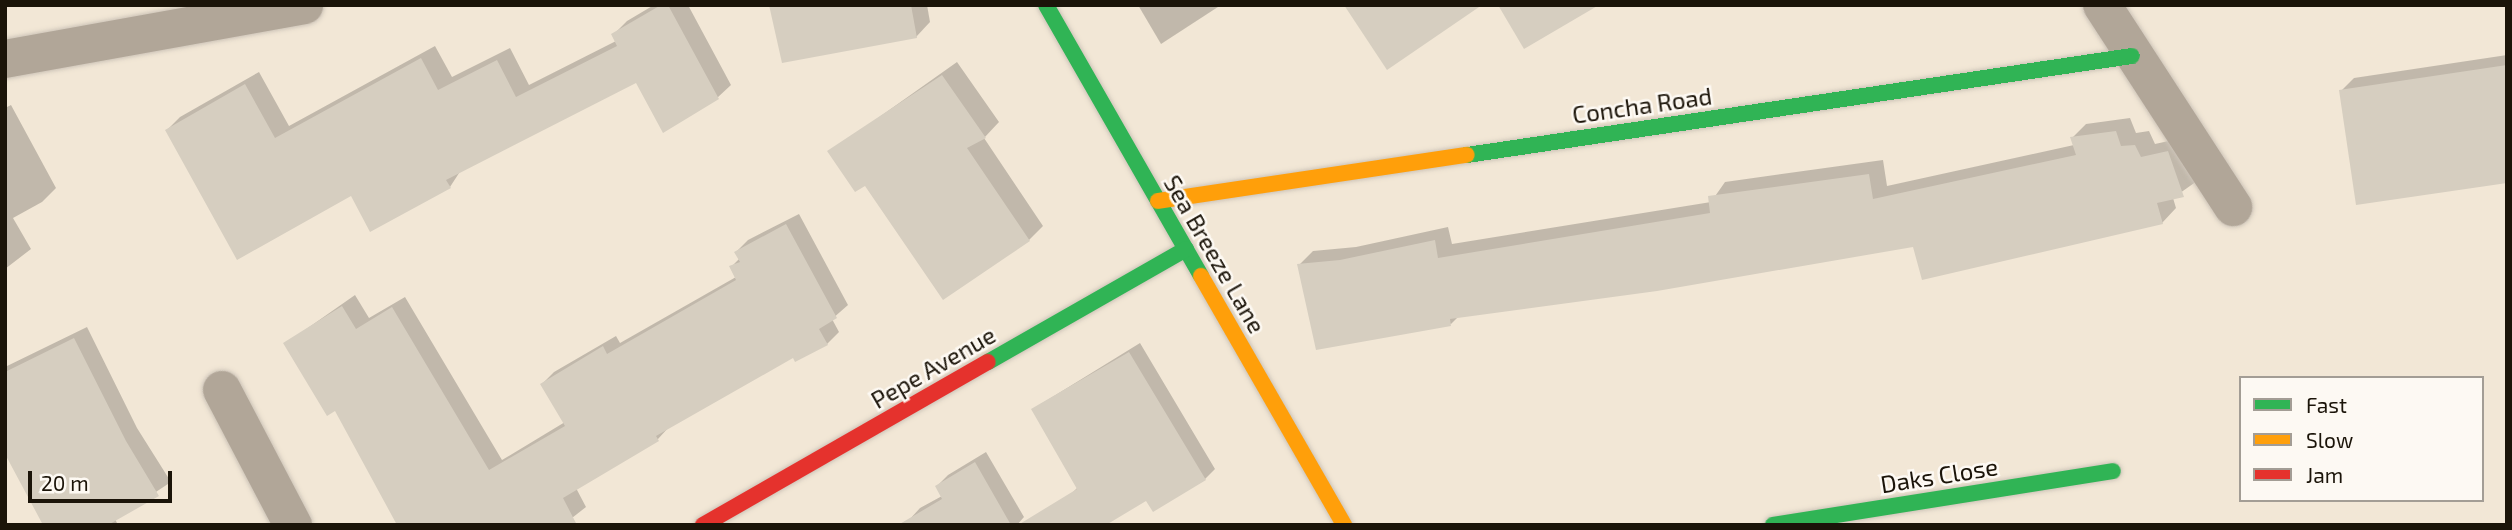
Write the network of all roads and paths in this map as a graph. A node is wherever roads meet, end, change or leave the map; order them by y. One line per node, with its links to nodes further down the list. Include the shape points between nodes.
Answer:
1 (304, 5): 5 (street)
2 (1046, 5): 6 (street, Sea Breeze Lane)
3 (2102, 5): 4 (street)
4 (2132, 56): 6 (street, Concha Road); 7 (street)
5 (5, 59)
6 (1158, 201): 8 (street, Sea Breeze Lane)
7 (2233, 207)
8 (1186, 249): 12 (street, Pepe Avenue); 13 (street, Sea Breeze Lane)
9 (222, 390): 11 (street)
10 (2113, 471): 14 (street, Daks Close)
11 (293, 525)
12 (703, 525)
13 (1344, 525)
14 (1773, 525)

